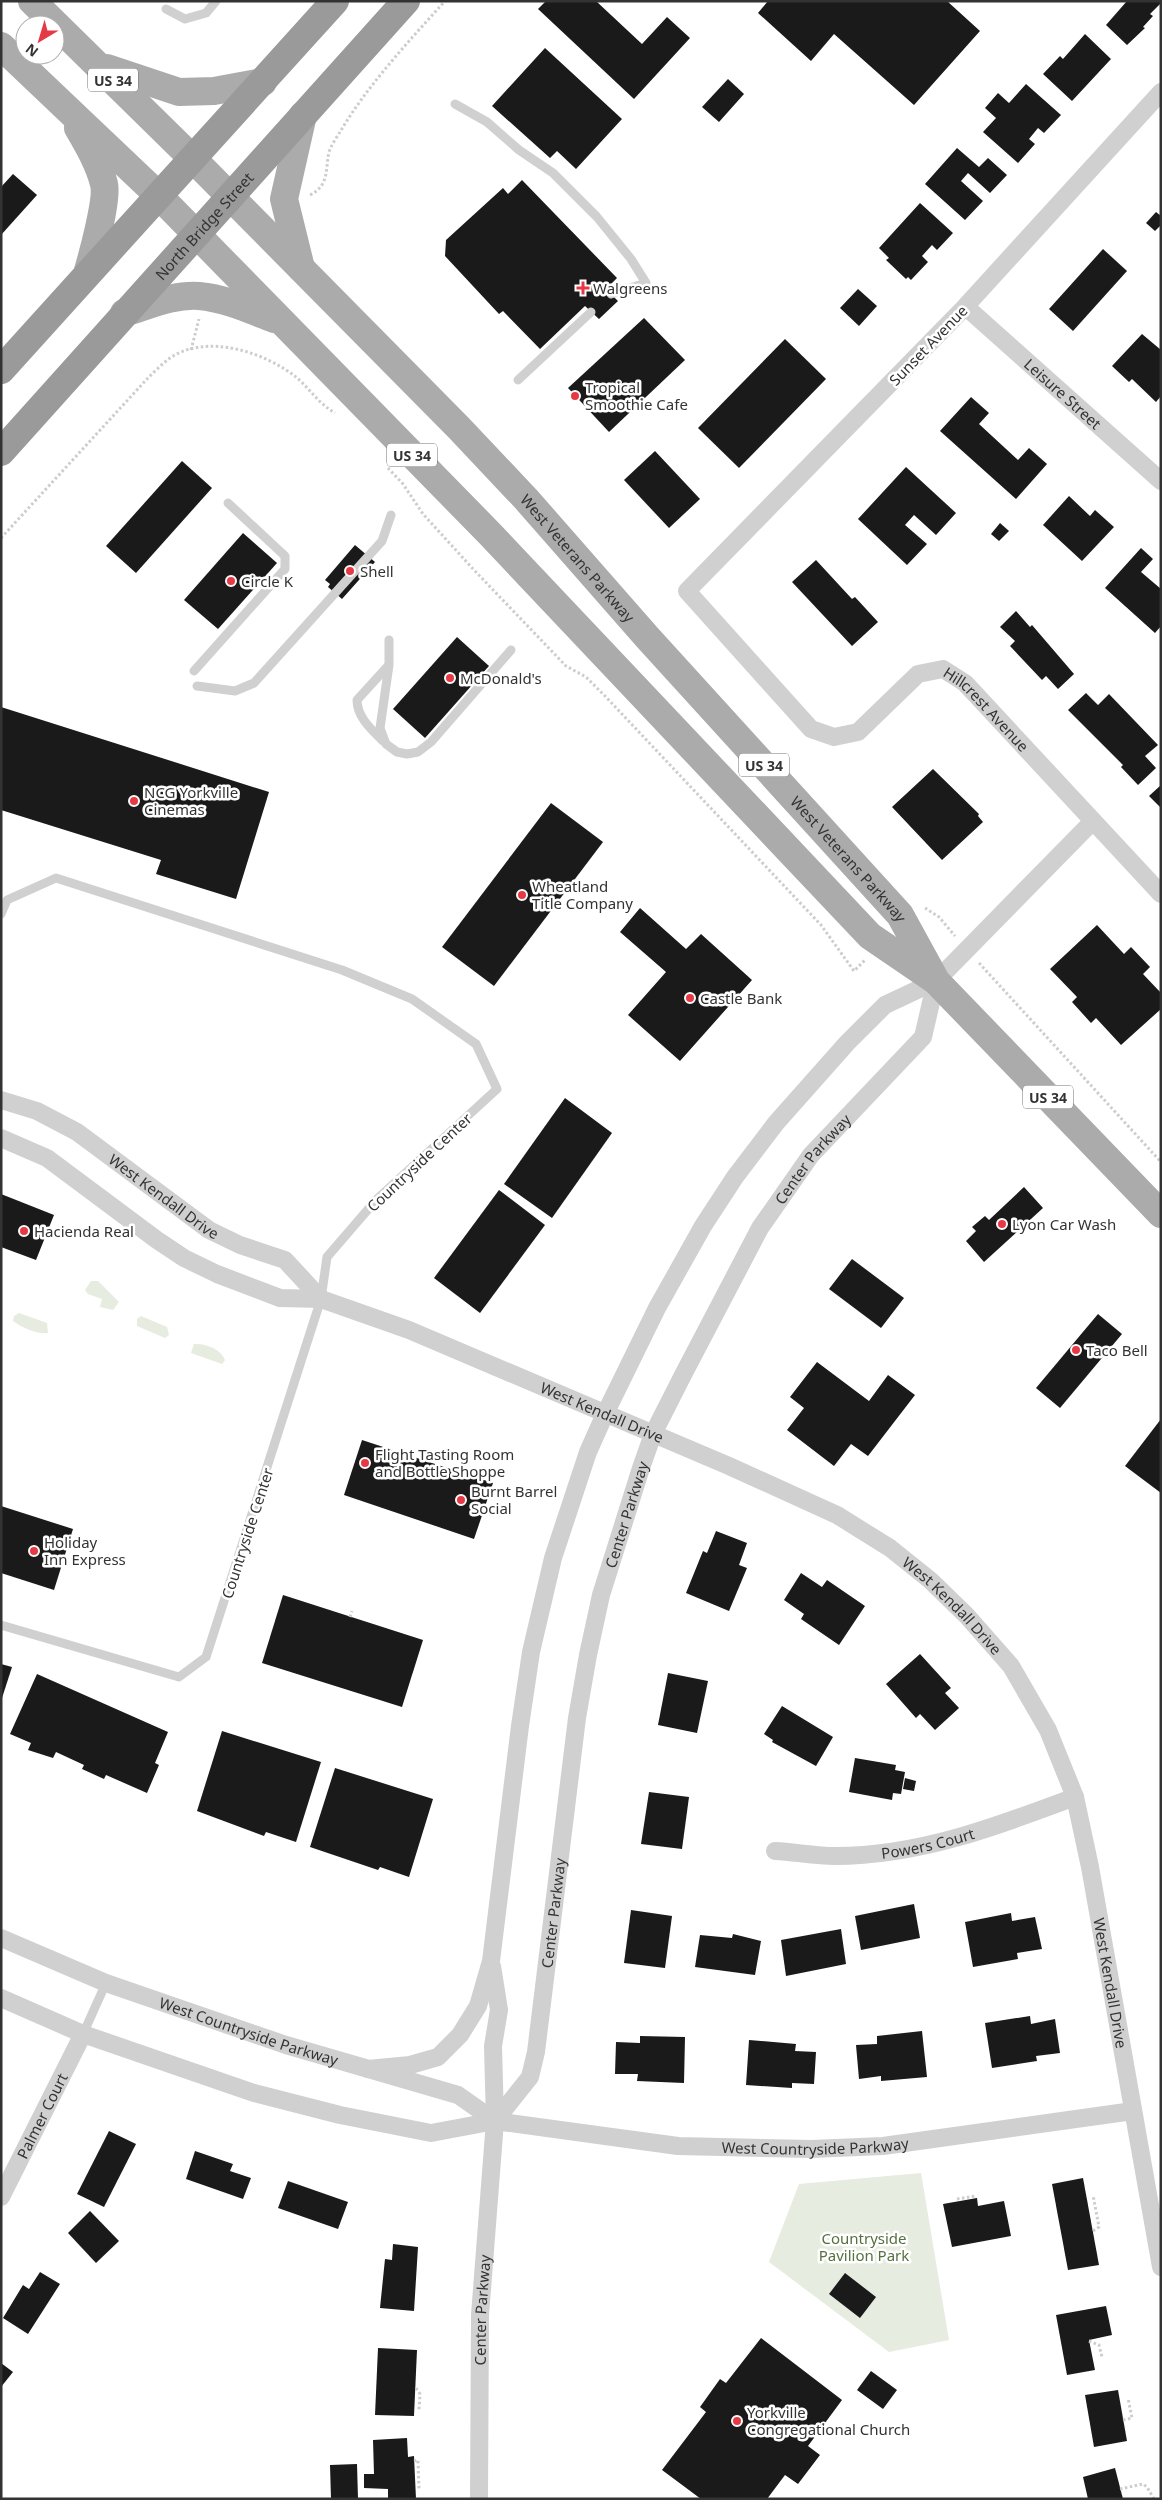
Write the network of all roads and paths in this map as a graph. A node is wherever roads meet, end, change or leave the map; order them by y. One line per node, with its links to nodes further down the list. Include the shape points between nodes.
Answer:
1 (32, 1): 8 (main road, US 34)
2 (216, 1): 6 (lane, via 206,13 185,19)
3 (335, 1): 9 (highway)
4 (406, 1): 13 (highway, North Bridge Street)
5 (445, 1): 17 (path, via 382,75 340,131 329,152 328,170 322,184)
6 (166, 9)
7 (1, 46): 12 (main road, US 34)
8 (96, 64): 9 (main road, via 179,92 214,91); 14 (main road, US 34)
9 (263, 82): 14 (highway)
10 (1161, 92): 22 (street, Sunset Avenue)
11 (455, 104): 21 (lane, via 487,122 519,150 553,173 597,216 646,283)
12 (67, 107): 15 (main road, US 34); 20 (main road, via 92,152 104,186)
13 (303, 116): 16 (highway, North Bridge Street); 19 (main road, via 284,199)
14 (193, 159): 15 (highway); 16 (main road, West Veterans Parkway / US 34)
15 (158, 195): 18 (main road, West Veterans Parkway / US 34); 20 (highway)
16 (230, 196): 18 (highway, North Bridge Street); 19 (main road, West Veterans Parkway / US 34)
17 (308, 196)
18 (195, 234): 25 (highway, North Bridge Street); 26 (main road, West Veterans Parkway / US 34)
19 (301, 268): 51 (main road, West Veterans Parkway / US 34, via 526,499 900,915)
20 (87, 274): 28 (highway)
21 (610, 294)
22 (966, 307): 32 (street, Leisure Street); 37 (street, Sunset Avenue)
23 (591, 312): 29 (lane)
24 (200, 313): 27 (path)
25 (124, 314): 26 (main road, via 172,298 199,296); 31 (highway, North Bridge Street)
26 (280, 321): 51 (main road, West Veterans Parkway / US 34, via 490,534 870,936)
27 (191, 350): 30 (path, via 218,347 254,353 295,377 322,405); 36 (path, via 171,358 147,379)
28 (1, 370)
29 (518, 380)
30 (339, 416)
31 (1, 452)
32 (1161, 481)
33 (403, 484): 49 (path, via 423,514 474,570 566,666 586,676 821,925 854,971)
34 (228, 503): 41 (lane, via 285,556 285,569)
35 (391, 516): 42 (lane, via 382,541 254,683 235,691)
36 (1, 538)
37 (687, 591): 44 (street, Hillcrest Avenue, via 810,729 834,737 858,732 918,674 942,669 965,683)
38 (390, 640): 40 (lane)
39 (512, 650): 43 (lane, via 431,742 418,752 397,752)
40 (388, 665): 43 (lane, via 380,728); 43 (lane, via 357,700 357,708 368,726)
41 (194, 671)
42 (197, 686)
43 (386, 744)
44 (1093, 821): 45 (street, Hillcrest Avenue); 51 (street, Center Parkway)
45 (1161, 894)
46 (918, 911): 48 (path, via 924,907)
47 (1, 914): 56 (lane, Countryside Center, via 7,900 56,878 342,970 412,999 476,1044 497,1089 377,1199 327,1258)
48 (938, 917)
49 (864, 961)
50 (990, 975): 54 (path)
51 (936, 980): 55 (main road, West Veterans Parkway / US 34); 57 (street, Center Parkway, via 885,1005 798,1098 741,1169 703,1226 657,1308); 58 (street, Center Parkway, via 923,1038 811,1155 760,1228)
52 (1, 1100): 56 (street, West Kendall Drive, via 38,1111 77,1132 209,1230 240,1245 285,1260)
53 (1, 1138): 56 (street, West Kendall Drive, via 47,1158 184,1258 280,1298)
54 (1161, 1162)
55 (1161, 1214)
56 (321, 1298): 57 (street, West Kendall Drive, via 409,1330); 61 (lane, Countryside Center, via 206,1657 179,1676)
57 (605, 1414): 58 (street, West Kendall Drive); 65 (street, Center Parkway, via 588,1452 554,1558 532,1652 518,1736)
58 (653, 1434): 62 (street, West Kendall Drive, via 837,1515 890,1548 930,1580 1011,1666 1048,1730); 71 (street, Center Parkway, via 624,1514 588,1655 577,1718 534,2060 530,2077)
59 (352, 1611): 60 (path)
60 (350, 1617)
61 (1, 1625)
62 (1075, 1797): 63 (street, Powers Court, via 966,1836 901,1850 836,1856); 70 (street, West Kendall Drive)
63 (775, 1851)
64 (1, 1938): 66 (street, West Countryside Parkway)
65 (491, 1961): 69 (street, Center Parkway, via 478,2006 460,2035 438,2057 410,2065); 71 (street, Center Parkway, via 499,2010 493,2046)
66 (106, 1983): 68 (lane); 69 (street, West Countryside Parkway, via 286,2045)
67 (1, 1998): 68 (street, West Countryside Parkway)
68 (83, 2034): 71 (street, West Countryside Parkway, via 254,2093 340,2115 431,2133); 73 (street, Palmer Court)
69 (368, 2069): 71 (street, West Countryside Parkway, via 458,2095)
70 (1133, 2110): 71 (street, West Countryside Parkway, via 883,2146 812,2149 678,2146); 77 (street, West Kendall Drive)
71 (495, 2121): 87 (street, Center Parkway, via 480,2315)
72 (1093, 2195): 76 (path, via 1099,2227)
73 (1, 2197)
74 (975, 2198): 75 (path)
75 (957, 2199)
76 (1092, 2231)
77 (1161, 2267)
78 (1089, 2341): 79 (path, via 1099,2344)
79 (1102, 2357)
80 (416, 2388): 82 (path, via 420,2394)
81 (1128, 2398): 83 (path, via 1132,2418)
82 (419, 2410)
83 (1123, 2420)
84 (414, 2461): 85 (path, via 418,2460)
85 (419, 2489)
86 (1120, 2489): 88 (path, via 1143,2484)
87 (479, 2499)
88 (1154, 2499)

